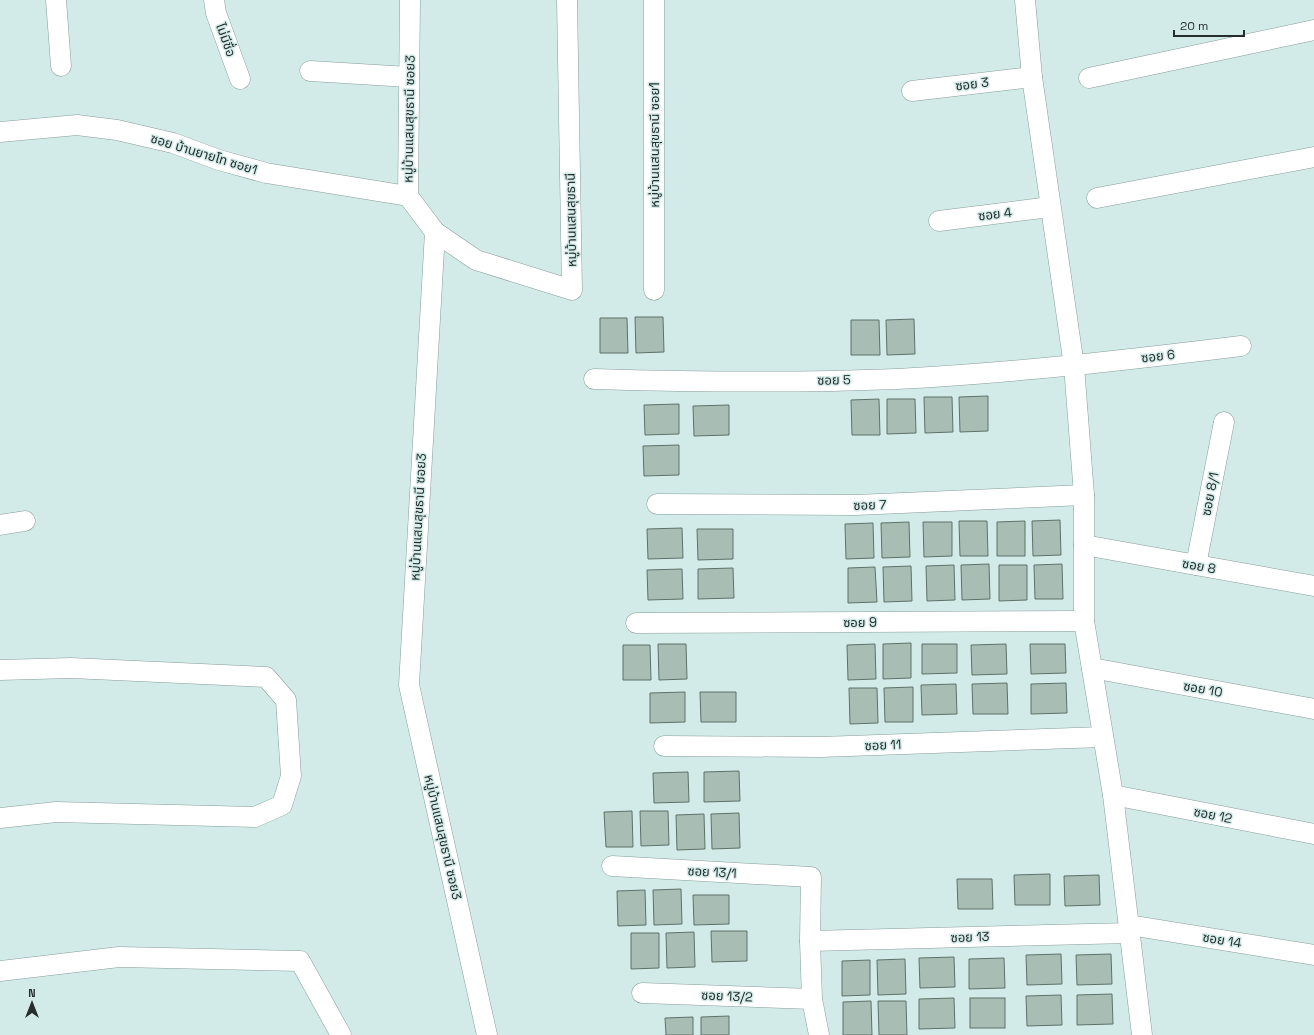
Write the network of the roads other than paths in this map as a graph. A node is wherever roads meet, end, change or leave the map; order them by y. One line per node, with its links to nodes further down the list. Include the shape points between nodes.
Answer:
1 (56, 0): 8 (street)
2 (214, 0): 13 (street, ไม่มีชื่อ, via 216,13)
3 (410, 0): 10 (street, หมู่บ้านแสนสุขธานี ซอย3)
4 (567, 0): 21 (street, หมู่บ้านแสนสุขธานี, via 572,290 476,260)
5 (654, 0): 22 (street, หมู่บ้านแสนสุขธานี ซอย1)
6 (1025, 0): 11 (street)
7 (1314, 30): 12 (street)
8 (61, 66)
9 (310, 71): 10 (street)
10 (409, 77): 17 (street, หมู่บ้านแสนสุขธานี ซอย3)
11 (1032, 77): 14 (street, ซอย 3); 19 (street)
12 (1090, 78)
13 (240, 79)
14 (912, 91)
15 (0, 132): 17 (street, ซอย บ้านยายโท ซอย1, via 77,125 117,130 173,142 219,160 266,173)
16 (1314, 157): 18 (street)
17 (408, 196): 21 (street, หมู่บ้านแสนสุขธานี ซอย3)
18 (1097, 198)
19 (1050, 207): 20 (street, ซอย 4); 24 (street)
20 (939, 221)
21 (435, 232): 52 (street, หมู่บ้านแสนสุขธานี ซอย3, via 408,685)
22 (654, 290)
23 (1241, 346): 24 (street, ซอย 6)
24 (1074, 366): 25 (street, ซอย 5, via 897,378 688,382); 27 (street)
25 (594, 379)
26 (1224, 422): 32 (street, ซอย 8/1)
27 (1084, 495): 28 (street, ซอย 7, via 856,505); 31 (street)
28 (657, 504)
29 (25, 520): 30 (street)
30 (0, 525)
31 (1084, 545): 32 (street, ซอย 8); 34 (street)
32 (1196, 565): 33 (street, ซอย 8)
33 (1314, 586)
34 (1084, 621): 35 (street, ซอย 9); 36 (street)
35 (636, 623)
36 (1092, 668): 38 (street, ซอย 10); 39 (street)
37 (0, 670): 42 (street, via 71,668 266,677 286,700 291,776 282,805 255,817 56,812)
38 (1314, 709)
39 (1103, 737): 40 (street, ซอย 11, via 821,747); 41 (street)
40 (664, 746)
41 (1113, 795): 43 (street, ซอย 12); 45 (street)
42 (0, 818)
43 (1314, 834)
44 (612, 866): 46 (street, ซอย 13/1, via 811,877)
45 (1130, 929): 46 (street, ซอย 13); 47 (street, ซอย 14); 54 (street)
46 (810, 941): 50 (street)
47 (1314, 955)
48 (0, 971): 51 (street, via 119,957 300,961)
49 (642, 993): 50 (street, ซอย 13/2)
50 (812, 999): 53 (street)
51 (341, 1035)
52 (487, 1035)
53 (819, 1035)
54 (1142, 1035)

